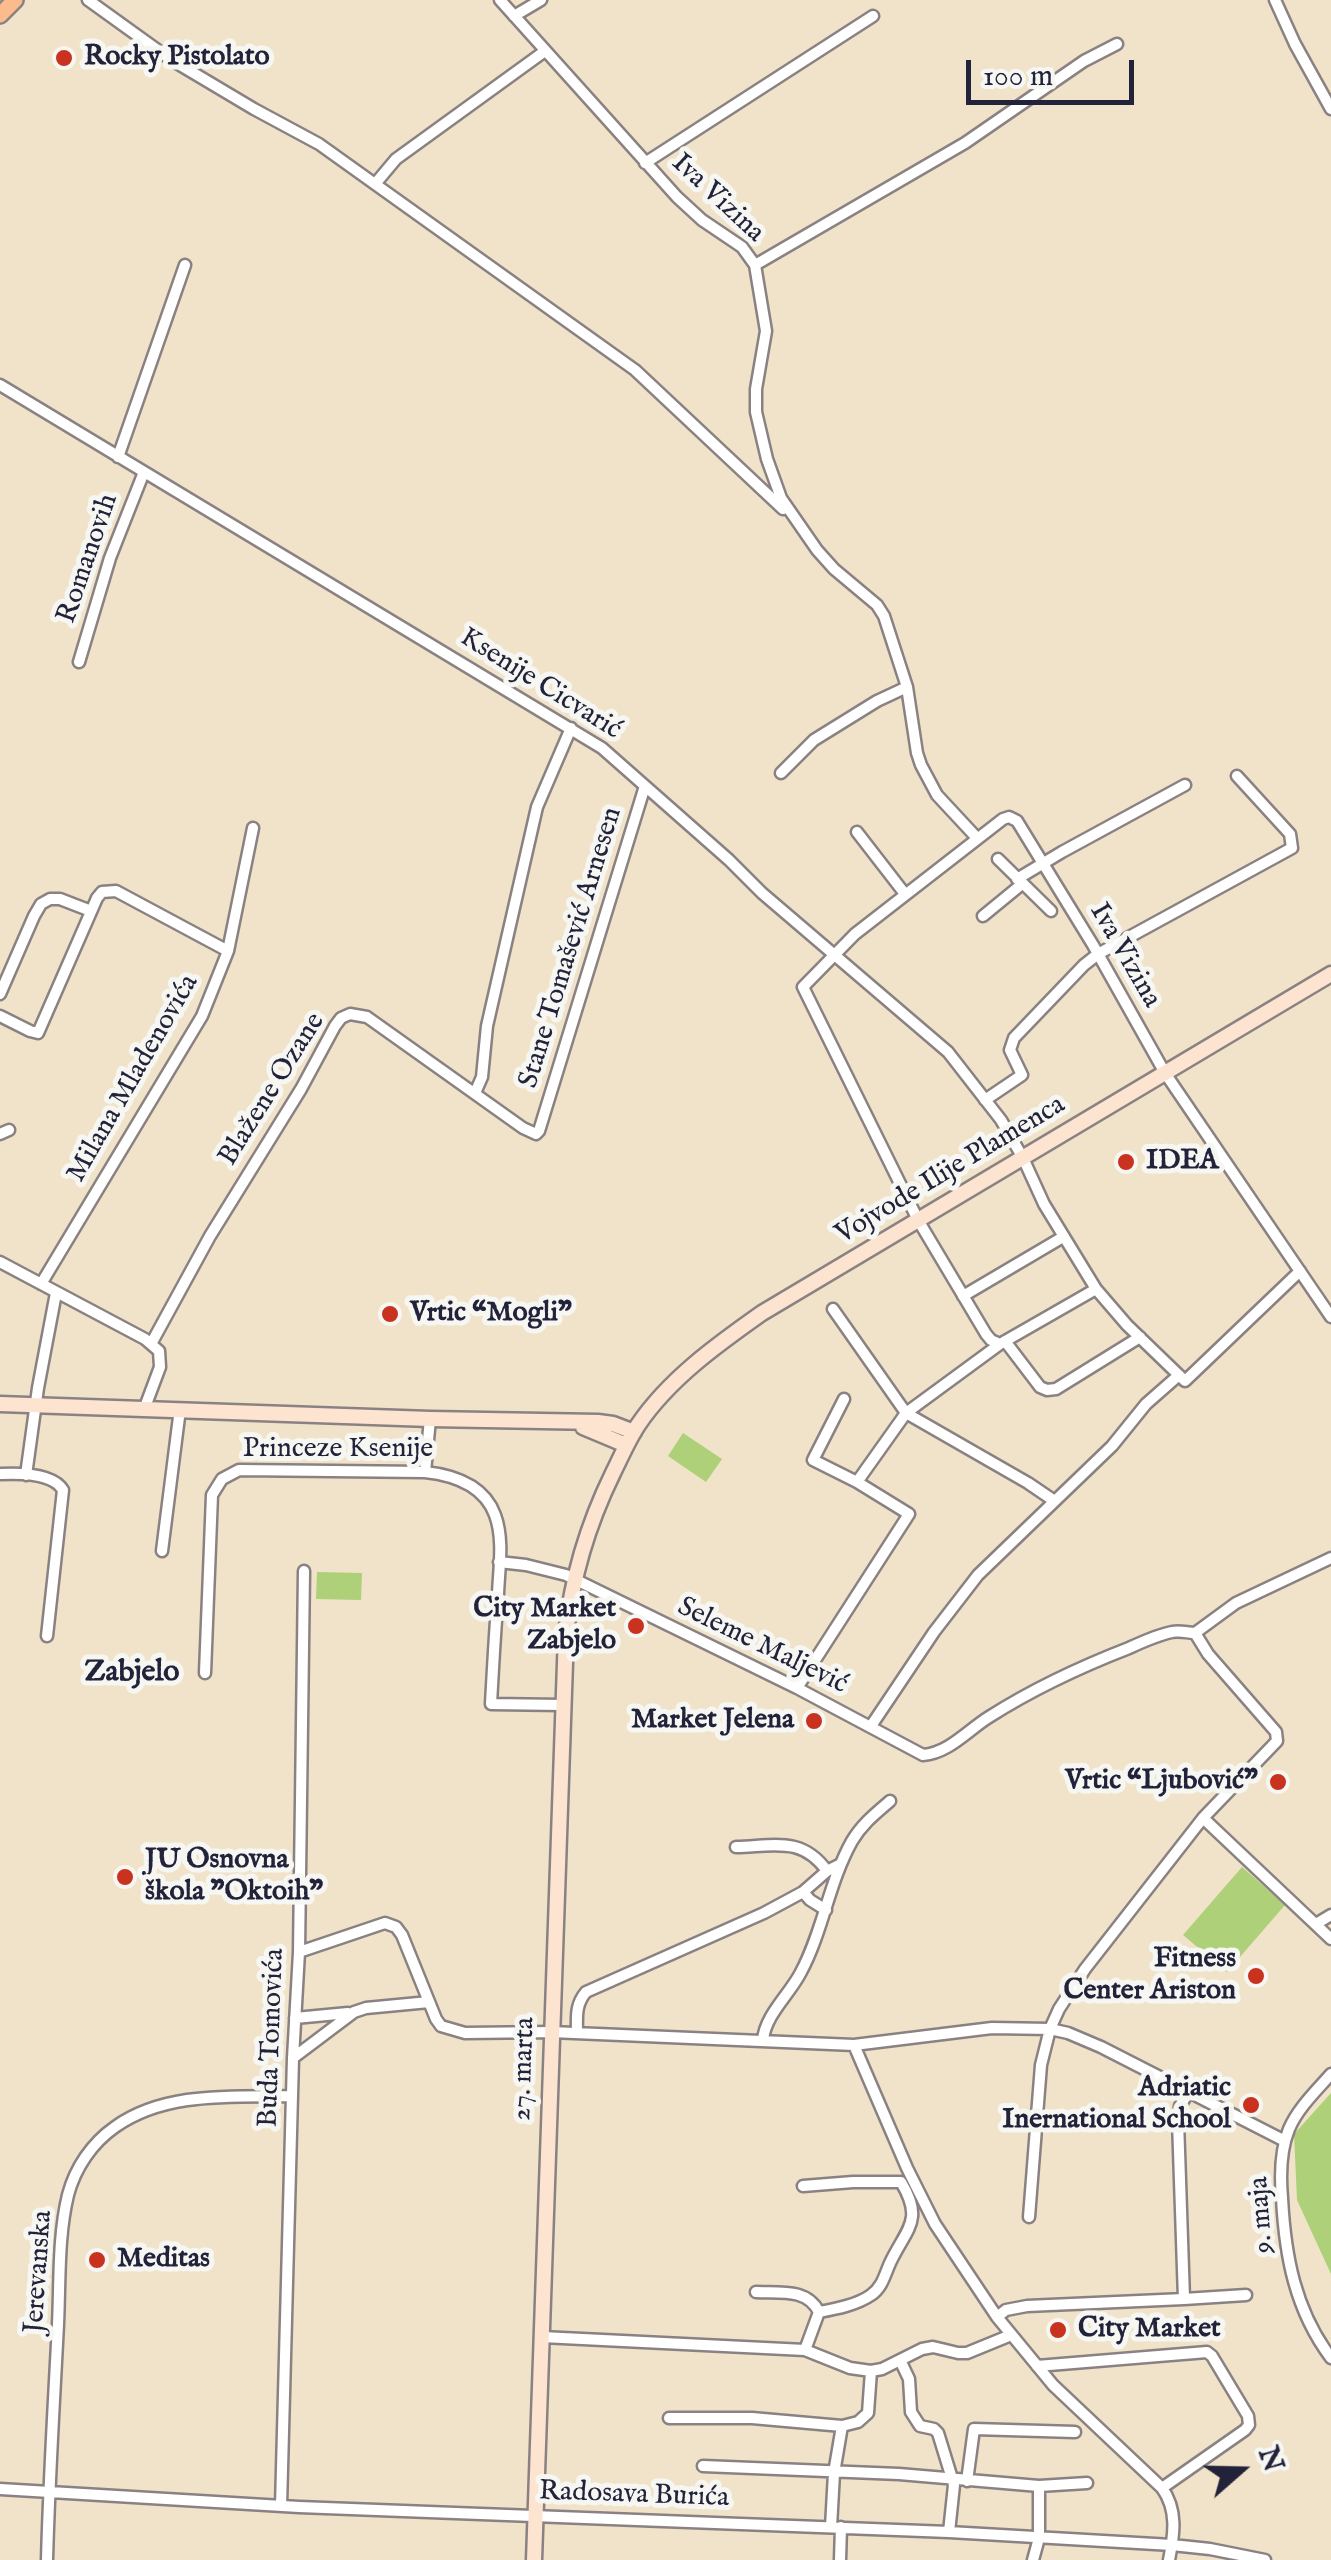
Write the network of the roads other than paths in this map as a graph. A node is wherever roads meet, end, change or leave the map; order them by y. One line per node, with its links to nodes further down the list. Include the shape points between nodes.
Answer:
1 (15, 0): 6 (main road)
2 (88, 0): 13 (street, via 170,59)
3 (500, 0): 7 (street, Iva Vizina)
4 (541, 0): 7 (street)
5 (1275, 0): 11 (street)
6 (0, 15)
7 (514, 16): 10 (street, Iva Vizina)
8 (873, 16): 12 (street)
9 (1117, 44): 15 (street, via 965,144)
10 (545, 51): 12 (street, Iva Vizina); 13 (street, via 396,159)
11 (1331, 109)
12 (646, 162): 15 (street, Iva Vizina)
13 (375, 184): 19 (street, via 635,370)
14 (185, 265): 17 (street)
15 (754, 265): 19 (street, Iva Vizina, via 766,331 756,412 766,459)
16 (0, 385): 17 (street, Ksenije Cicvarić)
17 (118, 457): 18 (street, Ksenije Cicvarić)
18 (144, 472): 20 (street, Romanovih); 22 (street, Ksenije Cicvarić)
19 (795, 520): 21 (street, Iva Vizina, via 884,616)
20 (79, 662)
21 (907, 688): 23 (street, via 814,740); 29 (street, Iva Vizina, via 916,754 927,780)
22 (571, 728): 26 (street, Ksenije Cicvarić); 44 (street, via 537,806)
23 (781, 774)
24 (1236, 776): 38 (street, via 1290,834 1292,848)
25 (1185, 785): 31 (street)
26 (645, 786): 39 (street, Ksenije Cicvarić); 46 (street, Stane Tomašević Arnesen)
27 (254, 828): 37 (street, Milana Mladenovića)
28 (857, 832): 33 (street)
29 (977, 838): 31 (street, Iva Vizina, via 1013,818); 33 (street, Iva Vizina)
30 (998, 858): 32 (street, Iva Vizina)
31 (1041, 863): 32 (street); 38 (street, Iva Vizina)
32 (1020, 882): 35 (street, Iva Vizina); 36 (street)
33 (904, 894): 39 (street, Iva Vizina)
34 (92, 911): 37 (street, via 102,892 116,891); 41 (street, via 60,898 41,904); 42 (street, via 38,1032)
35 (1051, 911)
36 (983, 916)
37 (228, 951): 52 (street, Milana Mladenovića, via 202,1016)
38 (1098, 954): 43 (street, Iva Vizina); 45 (street, via 1014,1038 1010,1050 1022,1075)
39 (834, 956): 45 (street, Ksenije Cicvarić, via 948,1052); 48 (street, Iva Vizina, via 803,987)
40 (1331, 974): 43 (street, Vojvode Ilije Plamenca)
41 (0, 994)
42 (0, 1016)
43 (1165, 1073): 47 (street, Vojvode Ilije Plamenca); 51 (street, Iva Vizina)
44 (475, 1093): 46 (street, Blažene Ozane, via 536,1134); 60 (street, Blažene Ozane, via 366,1016 341,1018)
45 (985, 1100): 47 (street, Ksenije Cicvarić)
46 (542, 1124)
47 (1023, 1158): 48 (street, Vojvode Ilije Plamenca); 49 (street, Ksenije Cicvarić)
48 (918, 1220): 55 (street); 69 (street, Vojvode Ilije Plamenca, via 725,1340 672,1387)
49 (1063, 1238): 53 (street); 55 (street)
50 (0, 1262): 52 (street)
51 (1300, 1272): 57 (street, Iva Vizina); 61 (street)
52 (40, 1284): 54 (street)
53 (1096, 1289): 58 (street); 59 (street)
54 (56, 1293): 60 (street); 64 (street)
55 (963, 1296): 59 (street, via 991,1340)
56 (833, 1309): 67 (street)
57 (1331, 1317)
58 (1140, 1337): 59 (street, via 1047,1390); 61 (street)
59 (1003, 1342): 67 (street)
60 (151, 1344): 65 (street, via 162,1363)
61 (1182, 1378): 74 (street, via 1146,1404)
62 (844, 1399): 73 (street, via 813,1460)
63 (0, 1404): 64 (street, Princeze Ksenije)
64 (36, 1405): 65 (street, Princeze Ksenije); 72 (street)
65 (145, 1408): 66 (street, Princeze Ksenije)
66 (180, 1409): 68 (street, Princeze Ksenije); 75 (street)
67 (906, 1414): 73 (street); 74 (street)
68 (430, 1419): 69 (street, Princeze Ksenije, via 613,1424); 70 (street)
69 (630, 1439): 79 (street, 27. marta, via 590,1522)
70 (425, 1472): 77 (street, Princeze Ksenije, via 463,1480 486,1501 495,1514); 82 (street, Princeze Ksenije, via 239,1470 222,1479 212,1496)
71 (0, 1474): 72 (street)
72 (26, 1475): 81 (street, via 54,1480 63,1490)
73 (857, 1482): 83 (street, via 909,1514)
74 (1054, 1500): 85 (street, via 970,1585)
75 (162, 1551)
76 (1331, 1558): 80 (street, via 1236,1603)
77 (500, 1562): 79 (street); 84 (street, Princeze Ksenije, via 491,1704)
78 (304, 1571): 96 (street, Buda Tomovića)
79 (574, 1580): 83 (street, Seleme Maljević); 84 (street, 27. marta)
80 (1196, 1634): 85 (street, Seleme Maljević, via 1173,1632 1093,1662 928,1755); 87 (street, via 1278,1738)
81 (47, 1636)
82 (205, 1673)
83 (796, 1688): 85 (street, Seleme Maljević)
84 (562, 1705): 101 (street, 27. marta)
85 (872, 1726)
86 (890, 1801): 89 (street, via 857,1833)
87 (1203, 1818): 94 (street); 100 (street, via 1085,1969)
88 (736, 1847): 90 (street, via 802,1848)
89 (841, 1864): 90 (street); 92 (street)
90 (826, 1871): 91 (street)
91 (804, 1892): 92 (street); 102 (street, via 592,1989 579,2002)
92 (826, 1910): 103 (street, via 805,1965)
93 (1331, 1914): 94 (street)
94 (1316, 1924): 95 (street)
95 (1331, 1938)
96 (299, 1952): 97 (street, via 385,1923 396,1927); 99 (street, Buda Tomovića)
97 (428, 2002): 98 (street); 101 (street, via 450,2030)
98 (354, 2012): 99 (street); 105 (street)
99 (295, 2018): 105 (street, Buda Tomovića)
100 (1050, 2029): 104 (street, via 992,2028); 107 (street, via 1102,2047); 112 (street)
101 (551, 2032): 102 (street); 119 (street, 27. marta)
102 (577, 2033): 103 (street)
103 (763, 2040): 104 (street)
104 (854, 2045): 110 (street)
105 (292, 2058): 108 (street, Buda Tomovića)
106 (1331, 2074): 109 (street, 9. maja, via 1302,2107)
107 (1188, 2093): 109 (street); 115 (street, via 1178,2112)
108 (292, 2096): 136 (street, Jerevanska, via 158,2106 100,2138 76,2172 61,2248); 137 (street, Buda Tomovića)
109 (1285, 2142): 121 (street, 9. maja, via 1287,2259 1302,2308)
110 (905, 2178): 111 (street); 116 (street, via 912,2223 881,2286 864,2299); 117 (street)
111 (803, 2186)
112 (1029, 2217)
113 (756, 2292): 116 (street, via 807,2296)
114 (1246, 2295): 115 (street)
115 (1184, 2299): 117 (street, via 1026,2306)
116 (818, 2312): 120 (street)
117 (997, 2317): 118 (street)
118 (1012, 2335): 122 (street, via 967,2352 934,2347); 123 (street)
119 (542, 2337): 120 (street); 138 (street, 27. marta)
120 (806, 2350): 124 (street)
121 (1331, 2358)
122 (900, 2360): 124 (street); 130 (street, via 911,2412 920,2426 938,2433)
123 (1037, 2366): 134 (street); 134 (street, via 1189,2352 1212,2356 1249,2425)
124 (872, 2370): 126 (street, via 868,2413)
125 (668, 2418): 126 (street)
126 (842, 2426): 129 (street)
127 (1075, 2432): 131 (street, via 974,2429)
128 (703, 2466): 129 (street)
129 (834, 2473): 130 (street); 139 (street)
130 (953, 2479): 131 (street); 140 (street)
131 (968, 2481): 133 (street)
132 (1088, 2483): 133 (street)
133 (1040, 2486): 141 (street)
134 (1162, 2488): 142 (street, via 1173,2511)
135 (0, 2490): 136 (street, Radosava Burića)
136 (49, 2492): 137 (street, Radosava Burića); 143 (street, Jerevanska)
137 (282, 2506): 138 (street, Radosava Burića)
138 (536, 2514): 139 (street, Radosava Burića); 144 (street, 27. marta)
139 (836, 2527): 140 (street, Radosava Burića); 145 (street)
140 (950, 2532): 141 (street, Radosava Burića)
141 (1039, 2538): 142 (street, Radosava Burića); 146 (street)
142 (1172, 2545): 147 (street); 148 (street, Radosava Burića)
143 (47, 2560)
144 (534, 2560)
145 (840, 2560)
146 (1033, 2560)
147 (1169, 2560)
148 (1266, 2560)

